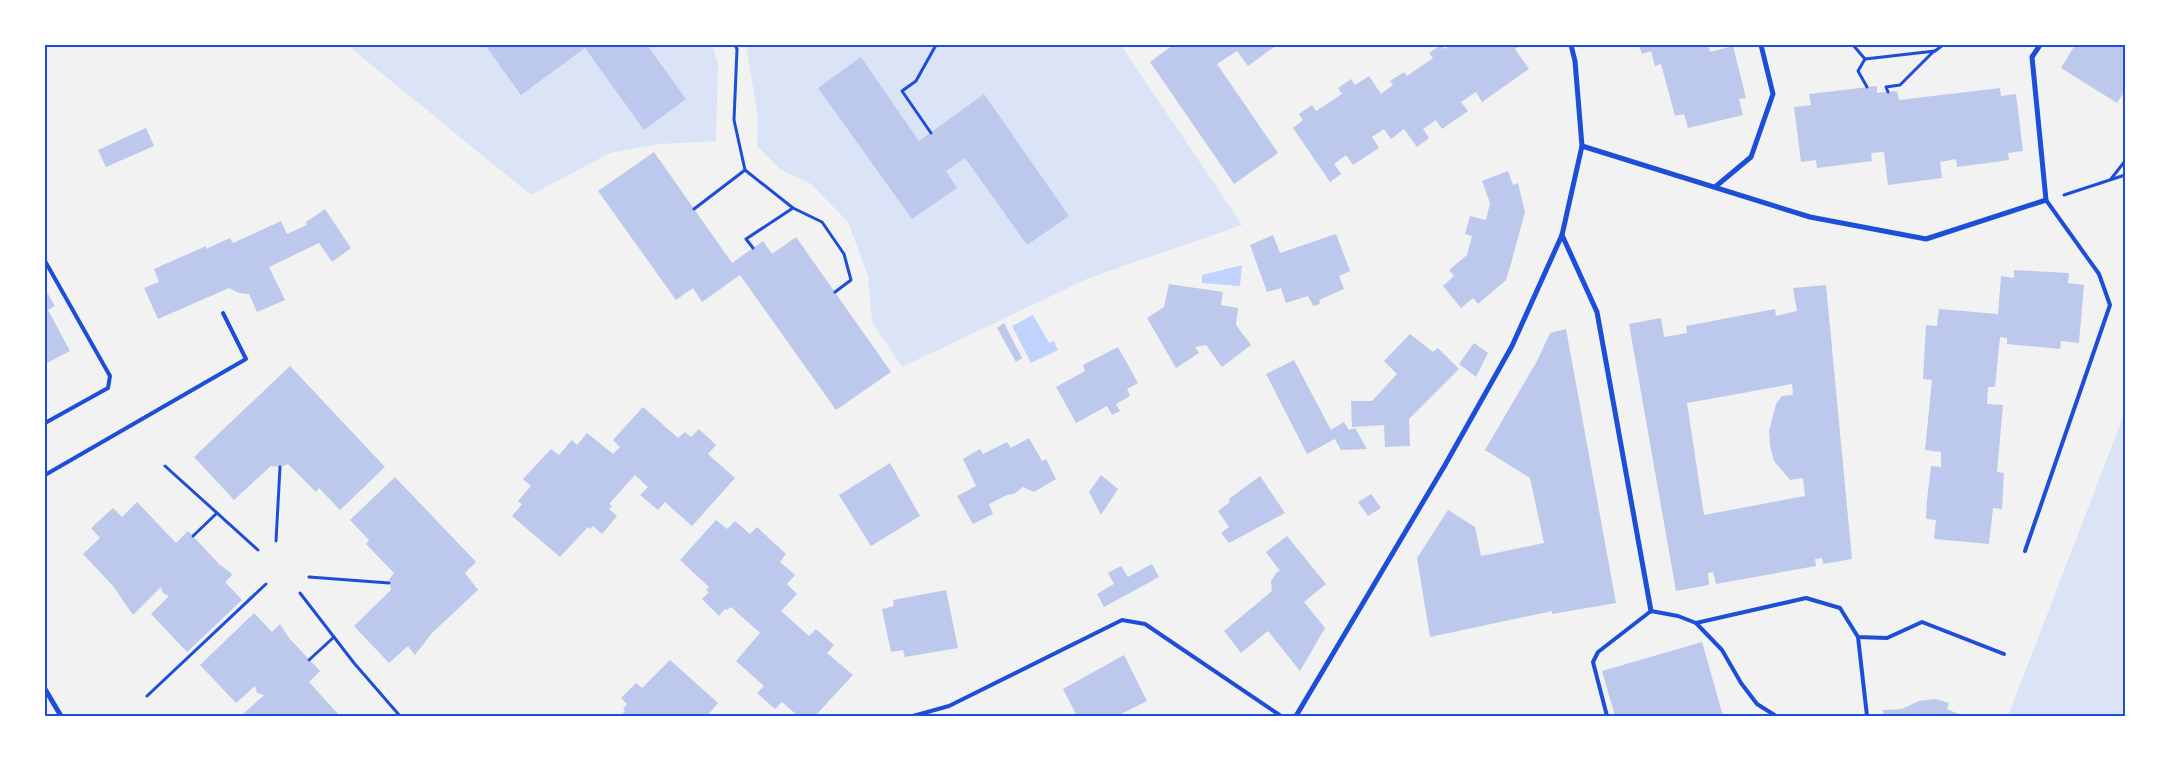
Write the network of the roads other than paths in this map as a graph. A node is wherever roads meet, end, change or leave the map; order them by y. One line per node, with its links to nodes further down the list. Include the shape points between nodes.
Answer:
1 (1571, 45): 4 (street)
2 (1761, 45): 5 (street, via 1773,94 1750,157)
3 (2040, 45): 6 (street, via 2032,57)
4 (1582, 146): 5 (street); 7 (street)
5 (1715, 187): 6 (street, via 1810,217 1926,239)
6 (2046, 200): 12 (lane, via 2098,274 2110,305)
7 (1562, 235): 13 (street, via 1597,312); 21 (street, via 1512,346)
8 (45, 261): 10 (lane, via 110,376 108,388)
9 (223, 314): 11 (lane, via 246,359)
10 (45, 423)
11 (45, 475)
12 (2025, 551)
13 (1651, 611): 14 (lane); 22 (lane, via 1598,652 1593,662)
14 (1696, 623): 15 (lane, via 1806,598 1840,608); 23 (lane, via 1722,650 1741,684 1757,704)
15 (1858, 637): 16 (lane, via 1887,638 1922,622); 24 (lane)
16 (2004, 654)
17 (45, 689): 18 (street)
18 (61, 716)
19 (913, 716): 20 (lane, via 949,706 1122,620 1145,624)
20 (1281, 716)
21 (1296, 716)
22 (1607, 716)
23 (1776, 716)
24 (1868, 716)

